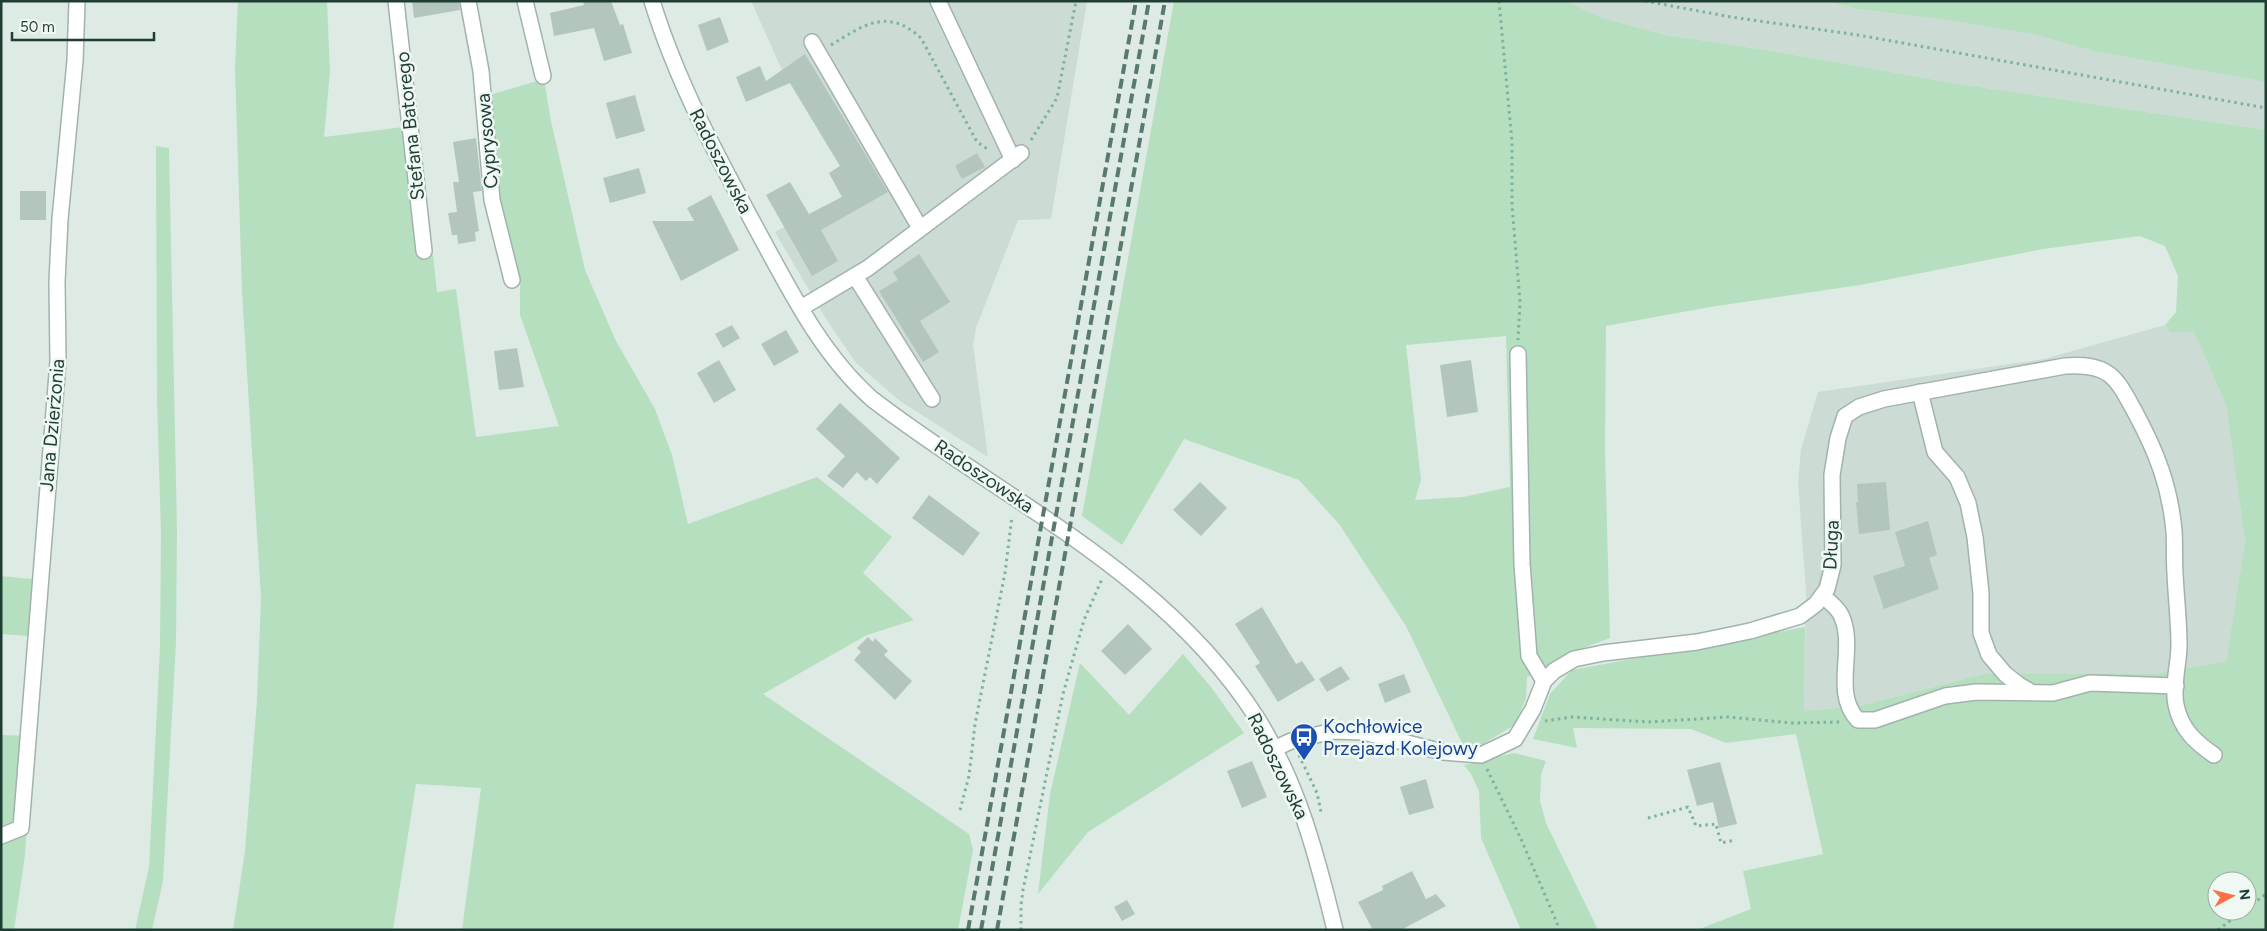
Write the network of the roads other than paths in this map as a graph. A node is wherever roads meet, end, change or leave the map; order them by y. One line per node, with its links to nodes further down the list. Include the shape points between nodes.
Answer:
1 (77, 1): 23 (street, Jana Dzierżonia, via 75,61 60,219 58,362 21,828)
2 (396, 1): 10 (street, Stefana Batorego)
3 (468, 1): 12 (street, Cyprysowa, via 481,71 492,200)
4 (525, 1): 8 (street)
5 (652, 1): 13 (street, Radoszowska, via 703,130)
6 (938, 1): 9 (street, via 1017,156)
7 (815, 47): 9 (street)
8 (543, 76)
9 (920, 228): 11 (street)
10 (424, 251)
11 (855, 276): 13 (street); 16 (street)
12 (512, 280)
13 (801, 308): 21 (street, Radoszowska, via 828,351 857,386 894,416 1111,566 1174,619 1232,683)
14 (1518, 354): 18 (street, via 1522,564 1529,656)
15 (1920, 392): 17 (street, Długa, via 1859,407 1845,416 1832,476 1833,564); 19 (street, Długa, via 2086,364 2102,368 2115,379 2162,466 2170,503 2179,646); 20 (street, via 1935,452 1957,477 1968,503 1981,593 1981,633 1990,655 2005,674)
16 (932, 398)
17 (1822, 596): 18 (street, Długa, via 1800,616 1697,642 1574,659); 20 (street, via 1841,615 1846,635 1846,698 1858,720 1875,720 1945,696 2008,691)
18 (1544, 681): 21 (street, via 1533,710 1515,739 1481,755 1443,752 1363,732 1333,730)
19 (2176, 686): 20 (street, via 2090,683 2053,693); 22 (street, Długa, via 2176,704 2184,724 2194,742)
20 (2035, 694)
21 (1274, 749): 24 (street, Radoszowska, via 1305,818)
22 (2214, 755)
23 (1, 836)
24 (1335, 930)

